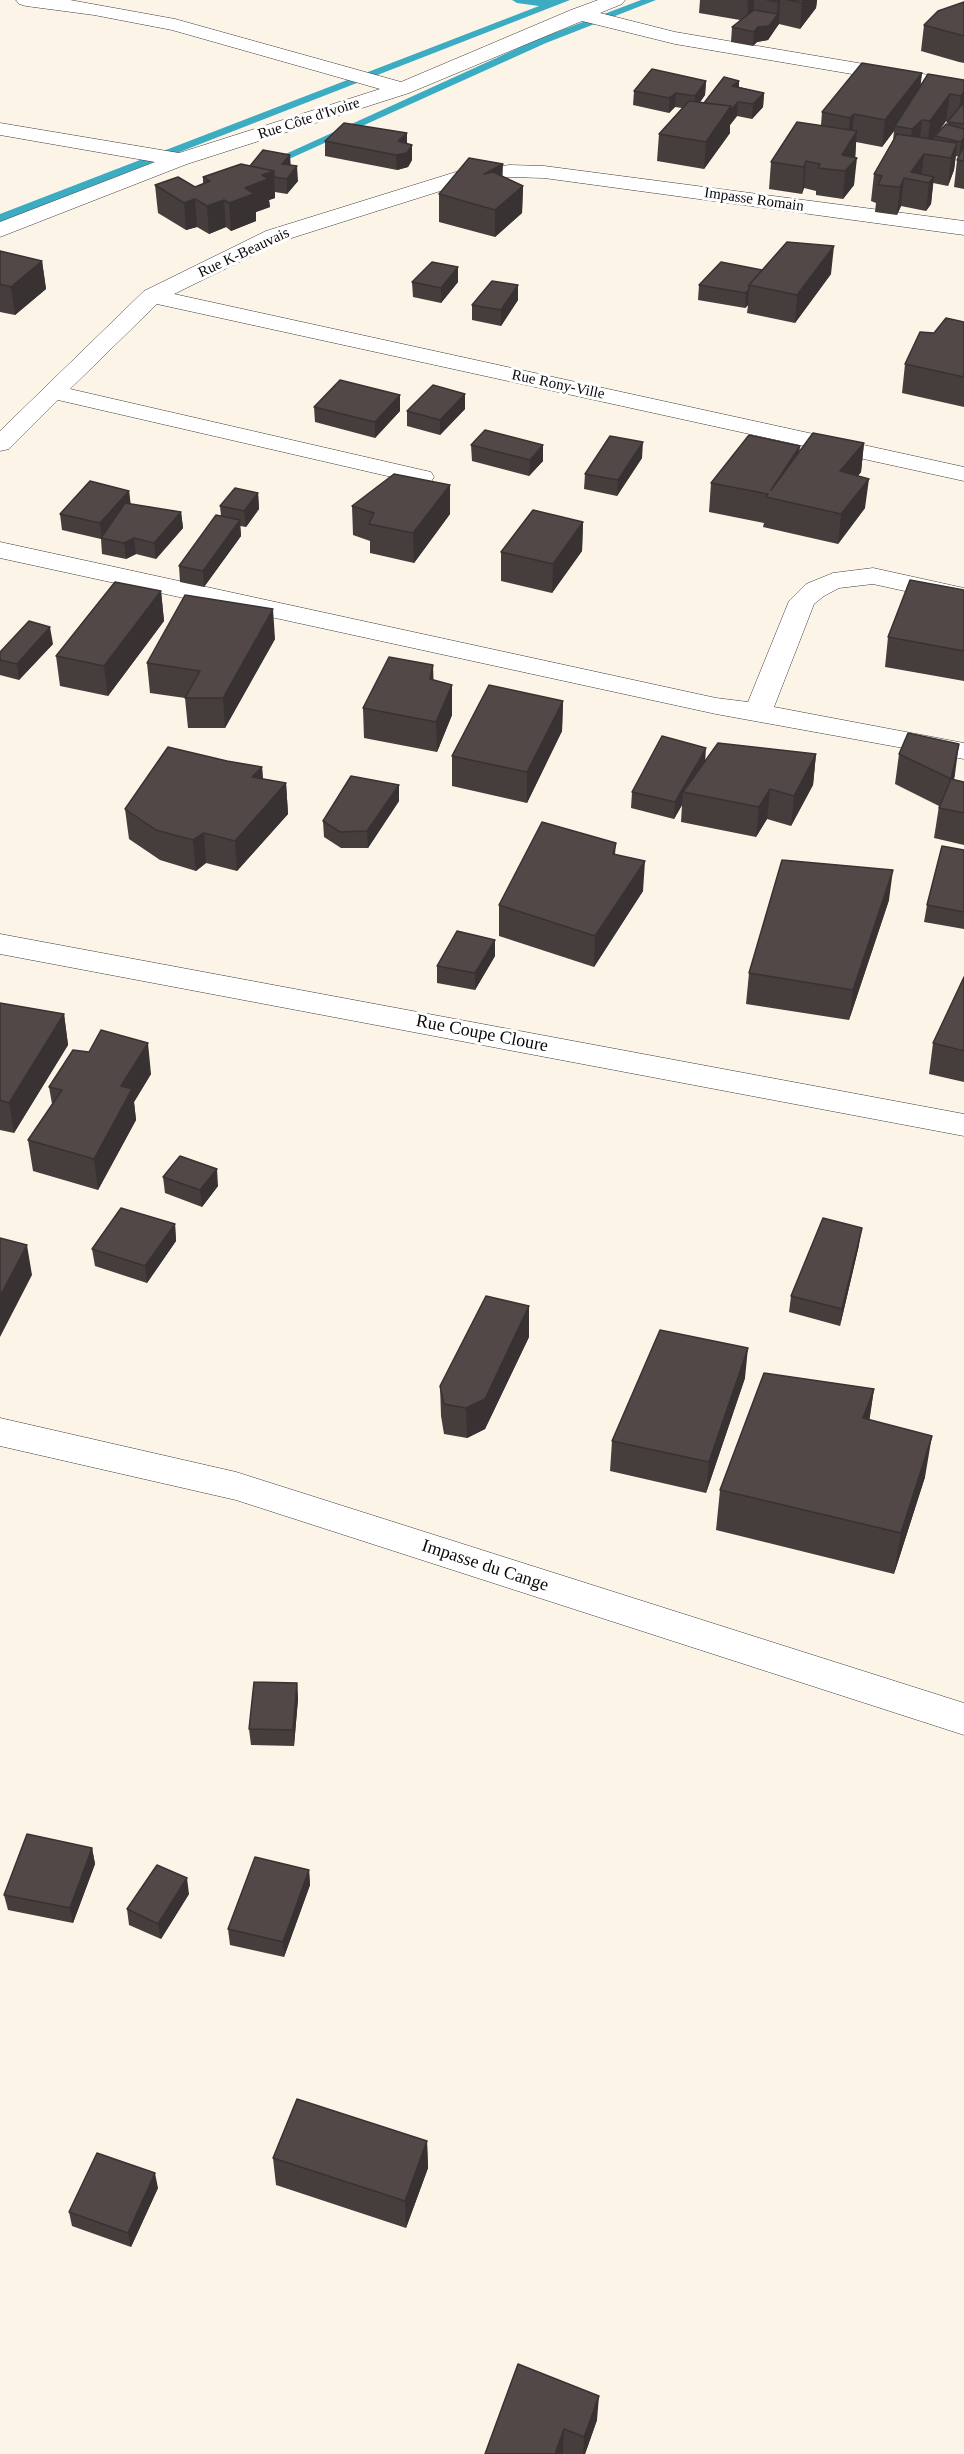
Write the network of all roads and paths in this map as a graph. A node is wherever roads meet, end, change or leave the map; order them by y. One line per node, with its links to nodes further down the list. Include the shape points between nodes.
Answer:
1 (26, 0): 5 (street, via 175,25)
2 (615, 0): 3 (street, Rue Côte d'Ivoire)
3 (578, 14): 4 (street, via 675,38); 5 (street, Rue Côte d'Ivoire)
4 (964, 87)
5 (402, 89): 7 (street, Rue Côte d'Ivoire)
6 (0, 129): 7 (street)
7 (180, 160): 10 (street, Rue Côte d'Ivoire)
8 (544, 172): 11 (street, Impasse Romain); 13 (street, Rue K-Beauvais, via 467,176 285,232)
9 (0, 217): 10 (street)
10 (24, 221): 12 (street, Rue Côte d'Ivoire)
11 (964, 228)
12 (0, 230)
13 (152, 296): 14 (street, Rue K-Beauvais); 16 (street, Rue Rony-Ville)
14 (53, 392): 15 (street, Rue K-Beauvais); 17 (street)
15 (0, 444)
16 (964, 474)
17 (422, 477)
18 (0, 550): 20 (street)
19 (964, 596): 20 (street, via 873,576 833,580 815,590 802,601)
20 (758, 712): 21 (street)
21 (964, 751)
22 (0, 944): 23 (street, Rue Coupe Cloure)
23 (964, 1125)
24 (0, 1432): 25 (street, Impasse du Cange, via 236,1486)
25 (964, 1719)

